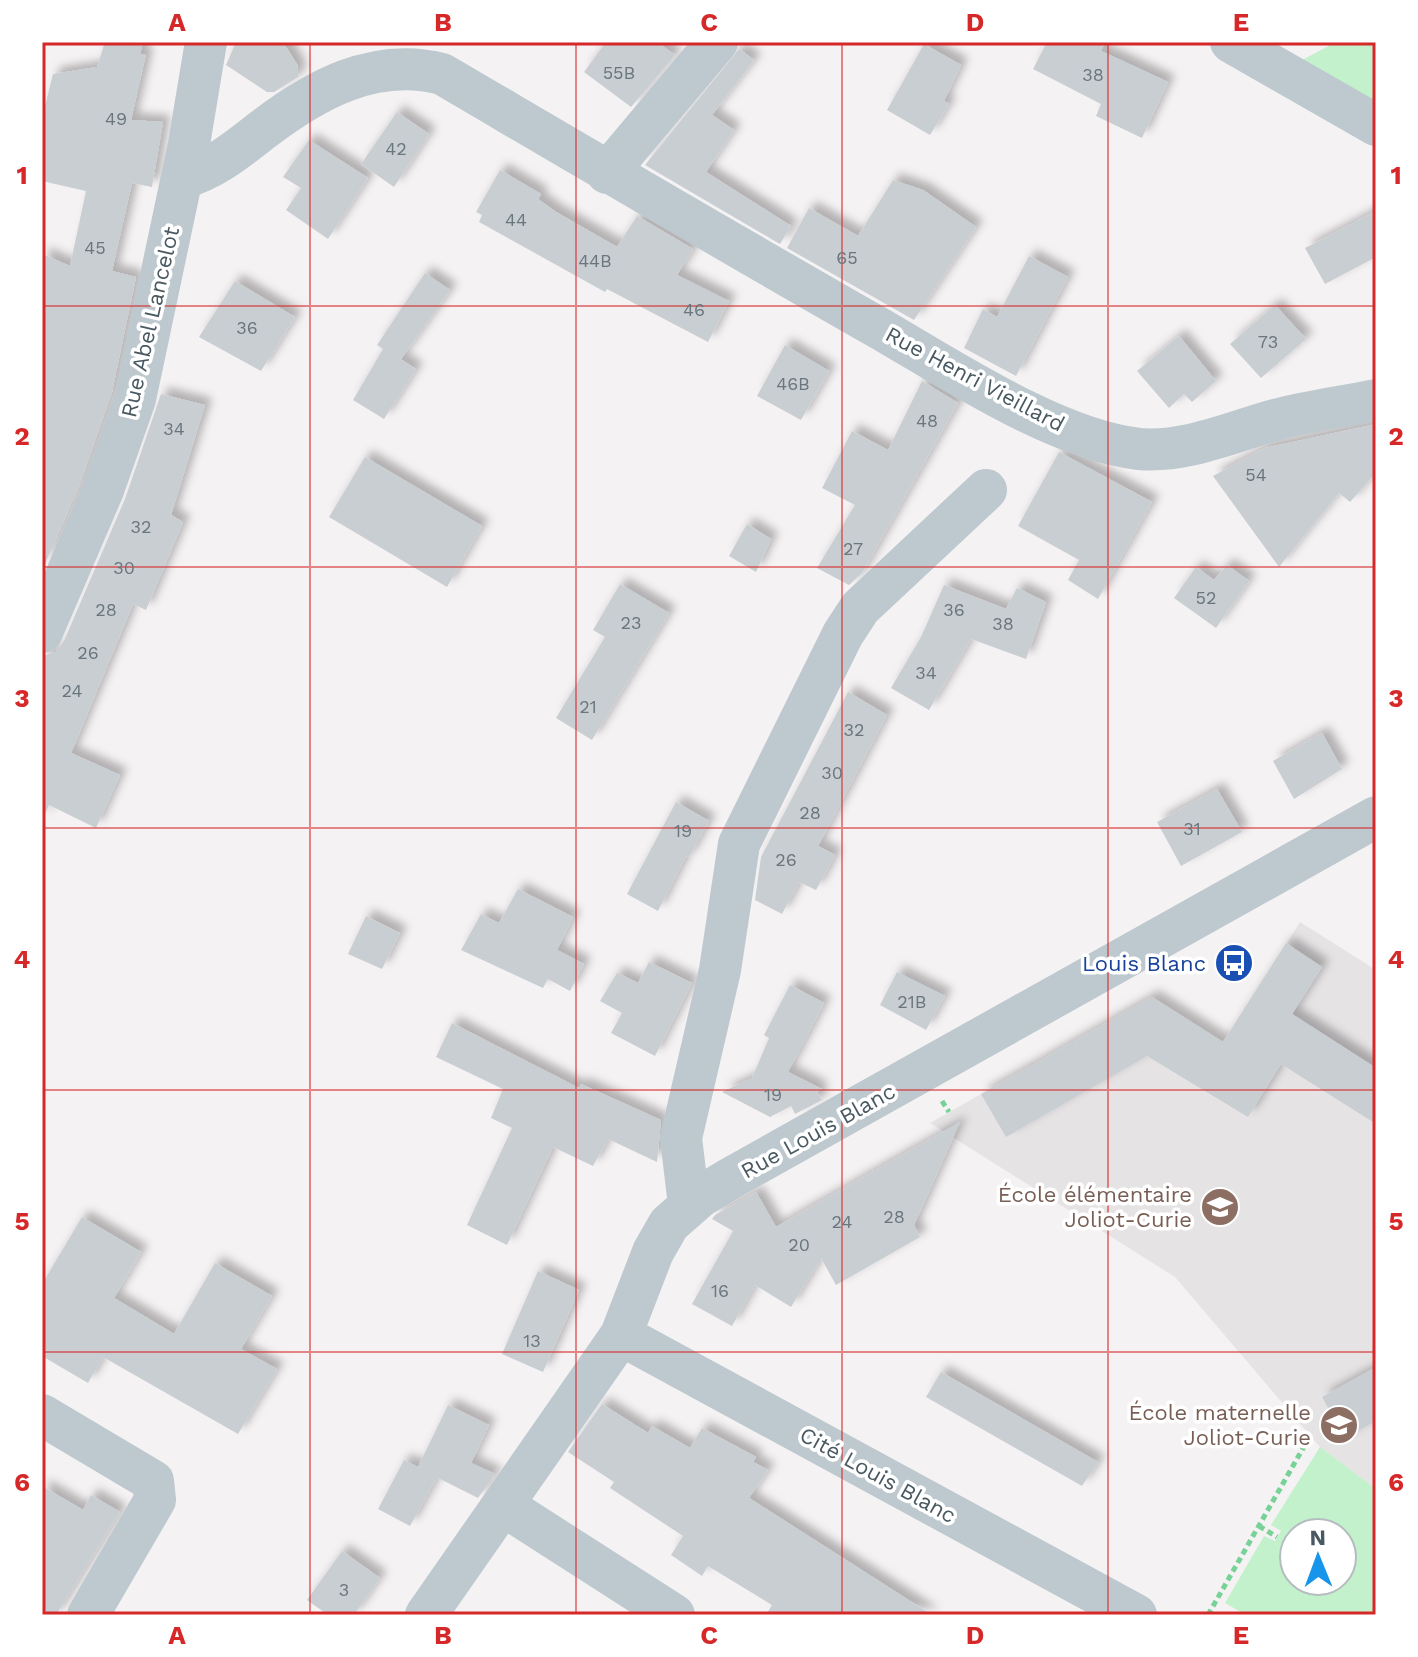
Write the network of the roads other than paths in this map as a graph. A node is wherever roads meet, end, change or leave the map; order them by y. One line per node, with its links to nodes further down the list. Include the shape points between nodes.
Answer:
1 (206, 42): 6 (street, Rue Abel Lancelot)
2 (717, 42): 5 (street)
3 (1231, 42): 4 (street)
4 (1376, 125)
5 (607, 173): 6 (street, Rue Henri Vieillard, via 442,74 418,70 367,74 332,85 214,165); 7 (street, Rue Henri Vieillard, via 949,368 1038,415 1102,441 1139,449 1172,448)
6 (182, 178): 9 (street, Rue Abel Lancelot, via 135,399 103,490)
7 (1376, 400)
8 (986, 490): 11 (street, via 860,608 739,844 720,970 681,1138)
9 (42, 632)
10 (1376, 817): 11 (street, Rue Louis Blanc)
11 (689, 1205): 12 (street, Rue Louis Blanc, via 661,1237)
12 (621, 1335): 14 (street, Rue Louis Blanc); 18 (street, Cité Louis Blanc)
13 (42, 1415): 15 (street, via 153,1481 155,1500)
14 (504, 1506): 16 (street, Rue Louis Blanc); 17 (street)
15 (88, 1615)
16 (426, 1615)
17 (674, 1615)
18 (1136, 1615)

